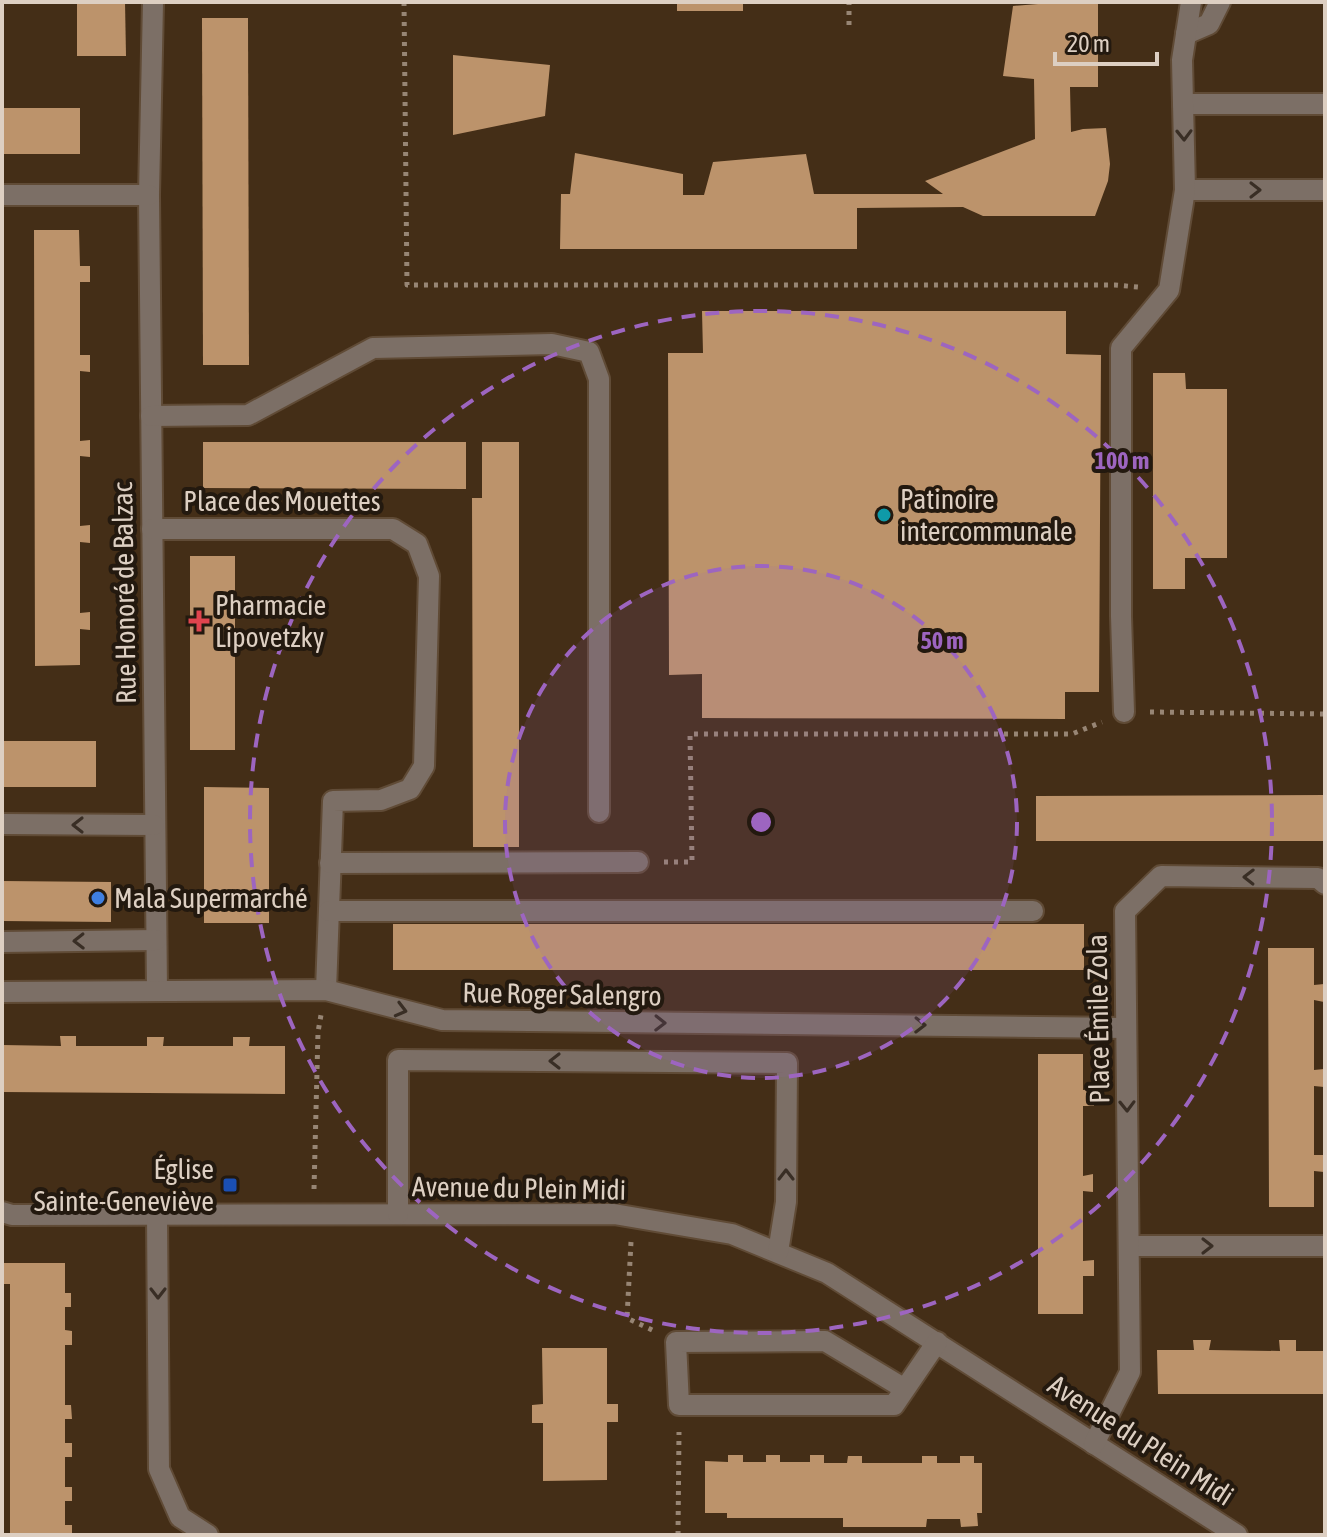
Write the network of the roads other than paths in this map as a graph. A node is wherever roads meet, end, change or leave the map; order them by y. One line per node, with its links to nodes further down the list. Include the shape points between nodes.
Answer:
1 (153, 2): 10 (street, Rue Honoré de Balzac)
2 (1191, 2): 4 (street)
3 (1220, 2): 4 (street, via 1209,24)
4 (1186, 34): 5 (street)
5 (1183, 104): 6 (street); 7 (street, one-way to 7)
6 (1325, 104)
7 (1185, 190): 8 (street, one-way to 8); 13 (street, via 1169,290 1121,348)
8 (1325, 190)
9 (2, 195): 10 (street)
10 (149, 195): 11 (street, Rue Honoré de Balzac)
11 (151, 416): 12 (street, Rue Honoré de Balzac); 14 (street, via 248,415 373,348 552,344 589,352 599,379)
12 (152, 529): 16 (street, Rue Honoré de Balzac); 18 (street, Place des Mouettes, via 393,529 417,544 429,576 424,766 410,789 381,800 333,801)
13 (1124, 712)
14 (599, 812)
15 (2, 824): 16 (street, one-way to 15)
16 (154, 825): 22 (street, Rue Honoré de Balzac)
17 (638, 862): 18 (street)
18 (330, 863): 20 (street, Place des Mouettes)
19 (1325, 884): 27 (street, Place Émile Zola, one-way to 27, via 1318,878 1161,876 1125,911)
20 (329, 911): 21 (street); 25 (street, Place des Mouettes)
21 (1033, 911)
22 (156, 940): 23 (street, one-way to 23); 24 (street, Rue Honoré de Balzac)
23 (2, 942)
24 (157, 990): 25 (street, Rue Roger Salengro); 26 (street, Rue Roger Salengro)
25 (326, 990): 27 (street, Rue Roger Salengro, one-way to 27, via 442,1020)
26 (2, 992)
27 (1126, 1028): 31 (street, Place Émile Zola, one-way to 31)
28 (2, 1212): 30 (street, Avenue du Plein Midi)
29 (398, 1214): 30 (street, Avenue du Plein Midi); 33 (street, Avenue du Plein Midi, via 614,1214 732,1234); 33 (street, one-way to 29, via 786,1202 787,1063 398,1060)
30 (157, 1215): 37 (street, one-way to 37, via 159,1469 180,1517)
31 (1129, 1246): 32 (street, one-way to 32); 36 (street, Place Émile Zola, via 1130,1372)
32 (1325, 1246)
33 (778, 1252): 34 (street, Avenue du Plein Midi, via 827,1273)
34 (937, 1342): 35 (street); 36 (street, Avenue du Plein Midi)
35 (905, 1389): 35 (street, via 825,1341 676,1342 679,1405 894,1405)
36 (1094, 1444): 38 (street, Avenue du Plein Midi)
37 (208, 1535)
38 (1237, 1535)

